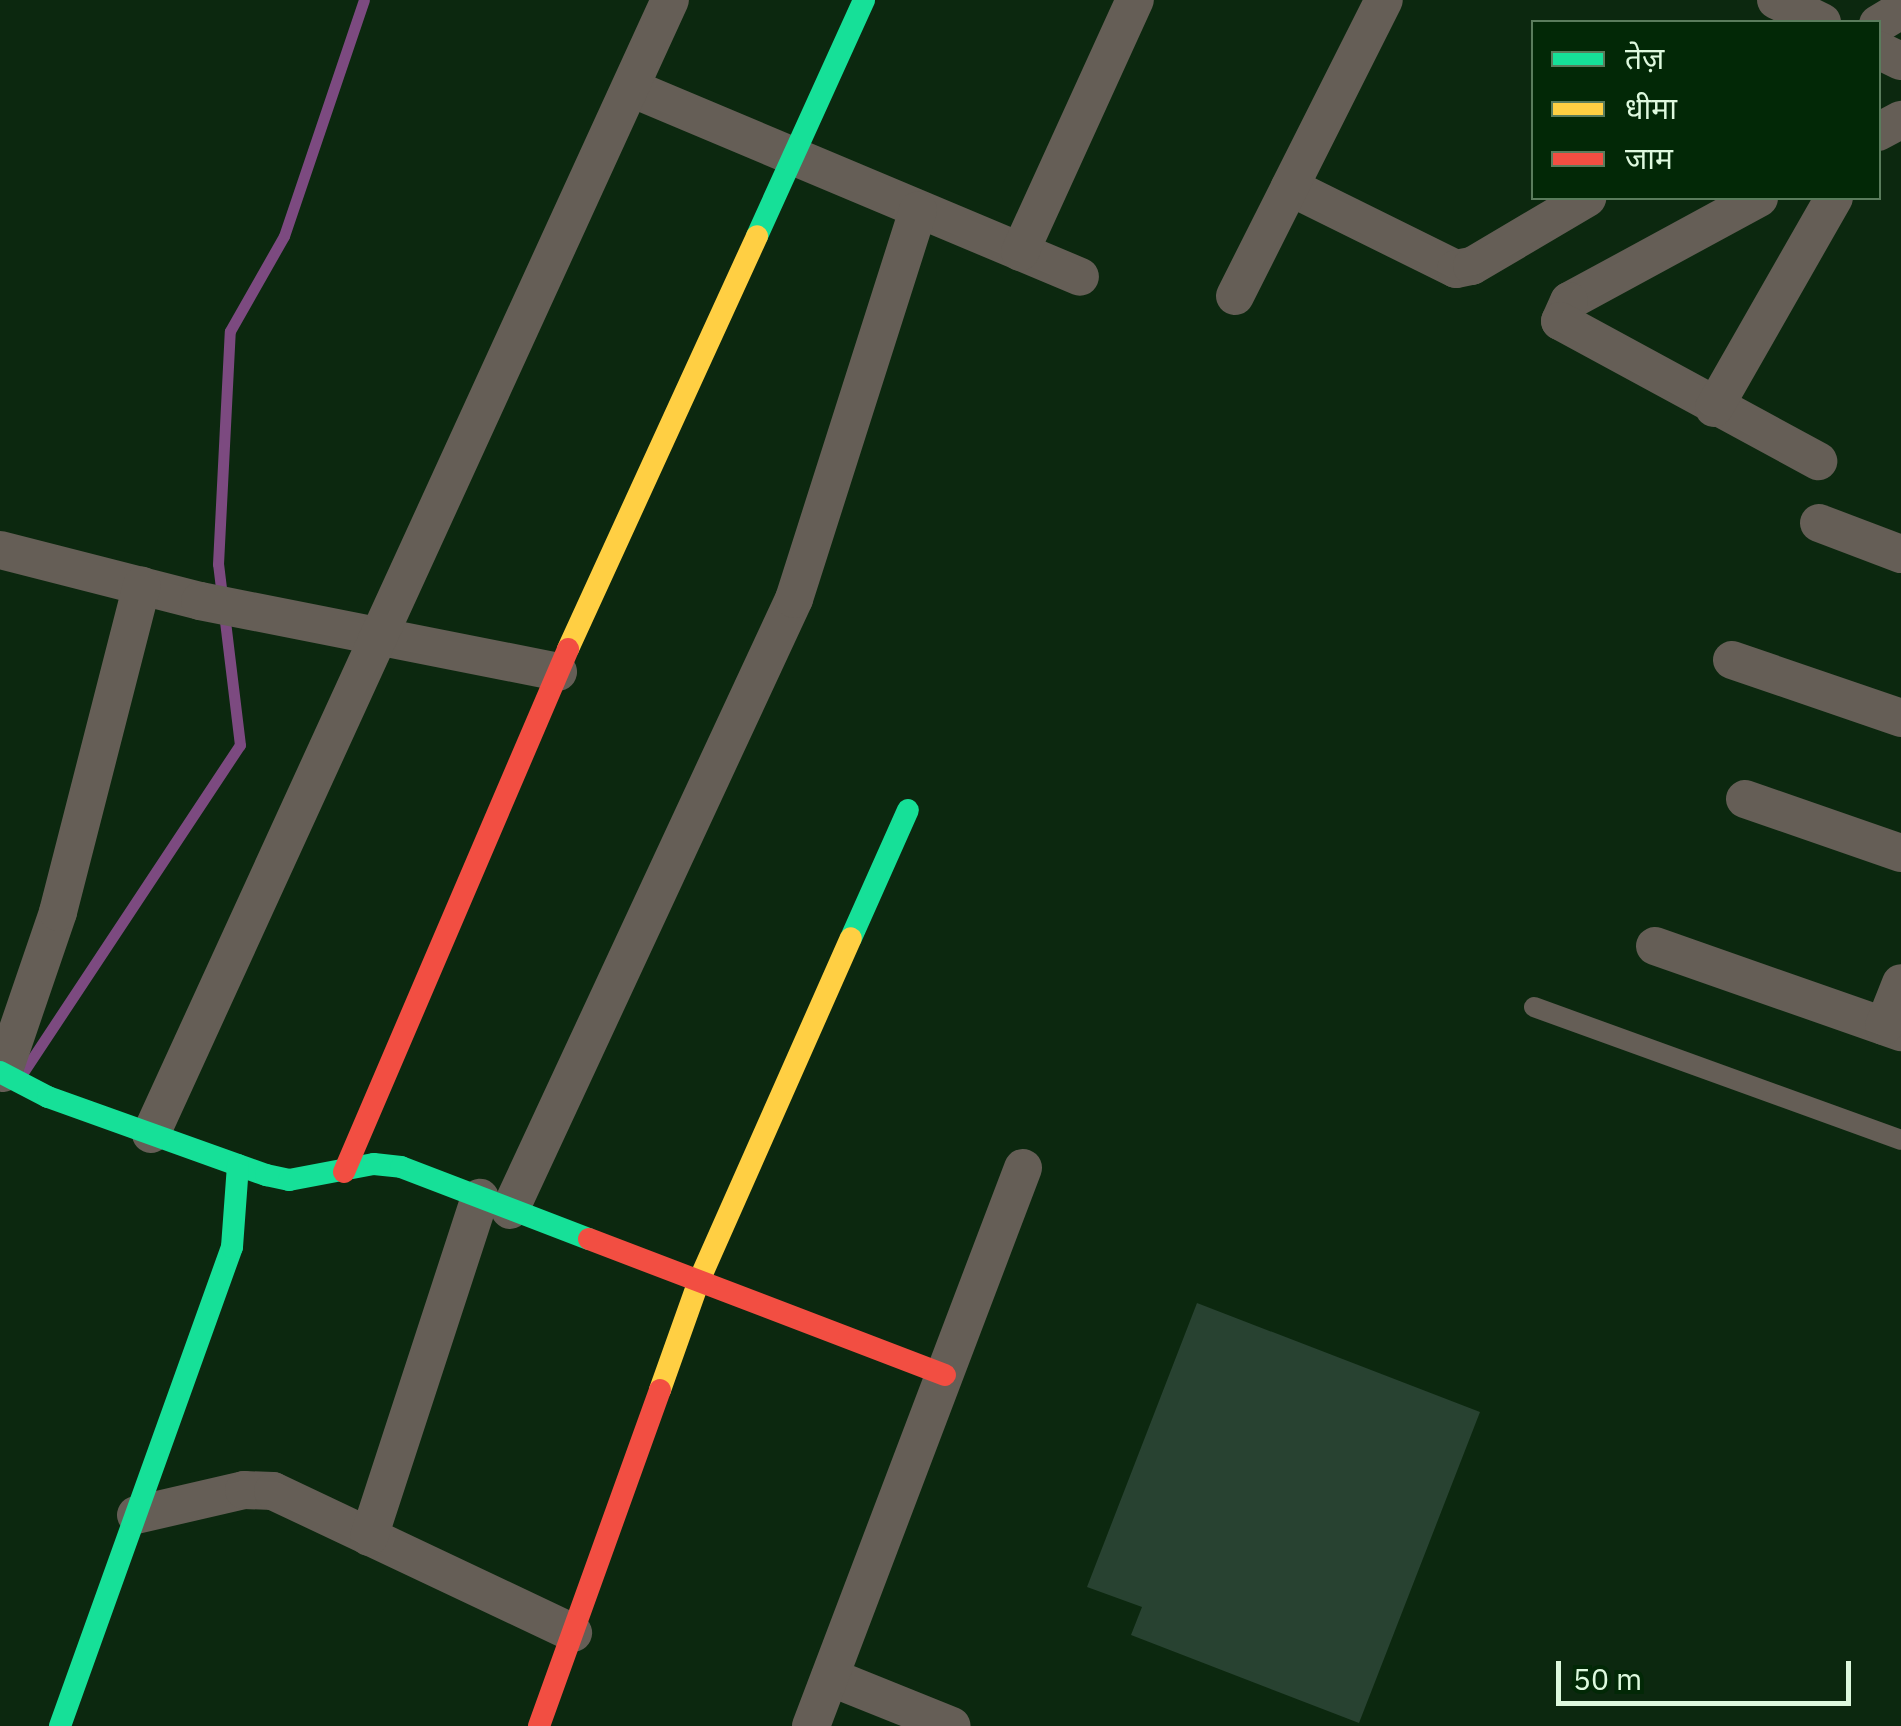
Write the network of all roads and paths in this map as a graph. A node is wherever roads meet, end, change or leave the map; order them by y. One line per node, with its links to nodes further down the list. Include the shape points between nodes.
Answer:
1 (670, 0): 7 (street)
2 (864, 0): 8 (street)
3 (1135, 0): 14 (street)
4 (1384, 0): 9 (street)
5 (1776, 0): 6 (street)
6 (1818, 20)
7 (630, 88): 8 (street); 23 (street)
8 (791, 158): 13 (street); 25 (street)
9 (1290, 187): 10 (street, via 1456,269); 16 (street)
10 (1583, 200)
11 (1755, 200): 17 (street, via 1560,310 1568,331)
12 (1833, 200): 17 (street)
13 (918, 210): 14 (street); 40 (street, via 798,582)
14 (1020, 252): 15 (street)
15 (1080, 277)
16 (1236, 296)
17 (1714, 408): 18 (street)
18 (1818, 461)
19 (1820, 523): 21 (street)
20 (0, 550): 22 (street)
21 (1901, 554)
22 (142, 586): 23 (street); 34 (street, via 63,895)
23 (376, 648): 25 (street); 35 (street)
24 (1732, 660): 26 (street)
25 (554, 681): 39 (street)
26 (1901, 718)
27 (1745, 799): 29 (street)
28 (908, 810): 41 (street)
29 (1901, 854)
30 (1655, 946): 33 (street)
31 (1901, 983): 33 (street)
32 (1534, 1007): 36 (lane)
33 (1892, 1029)
34 (5, 1074): 35 (street)
35 (151, 1134): 37 (street)
36 (1901, 1140)
37 (238, 1165): 39 (street, via 289,1180); 43 (street, via 232,1247)
38 (1023, 1168): 42 (street)
39 (344, 1172): 40 (street, via 389,1164)
40 (495, 1204): 41 (street); 44 (street)
41 (698, 1283): 42 (street); 45 (street)
42 (945, 1375): 46 (street)
43 (136, 1515): 44 (street, via 260,1489); 47 (street)
44 (369, 1537): 45 (street)
45 (573, 1633): 48 (street)
46 (830, 1677): 49 (street); 50 (street)
47 (60, 1726)
48 (540, 1726)
49 (812, 1726)
50 (952, 1726)

